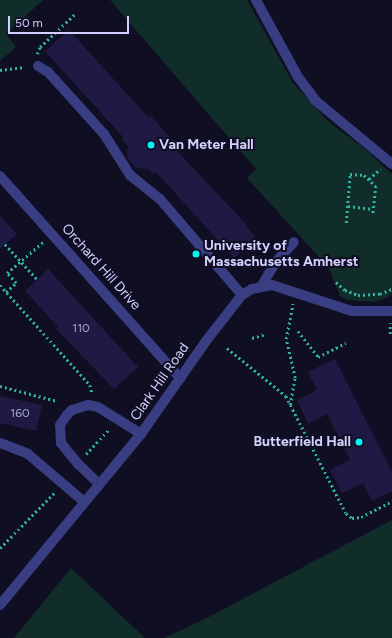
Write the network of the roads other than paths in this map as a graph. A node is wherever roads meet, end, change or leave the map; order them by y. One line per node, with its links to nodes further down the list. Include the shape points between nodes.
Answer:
1 (256, 0): 3 (street, via 298,77 316,102)
2 (38, 66): 7 (street, via 48,72 104,134 130,175 160,199)
3 (392, 164)
4 (0, 176): 9 (street, Orchard Hill Drive)
5 (294, 242): 6 (street, via 275,263)
6 (262, 285): 7 (street, Clark Hill Road); 8 (street, via 297,292 352,311)
7 (242, 295): 9 (street, Clark Hill Road)
8 (391, 316)
9 (180, 378): 10 (street, Clark Hill Road)
10 (141, 434): 12 (street, Clark Hill Road); 12 (street, via 98,407 88,405 72,410 67,415 60,425 61,443 74,460)
11 (0, 443): 13 (street, via 28,454)
12 (98, 483): 13 (street, Clark Hill Road)
13 (83, 501): 14 (street, Clark Hill Road)
14 (0, 605)

